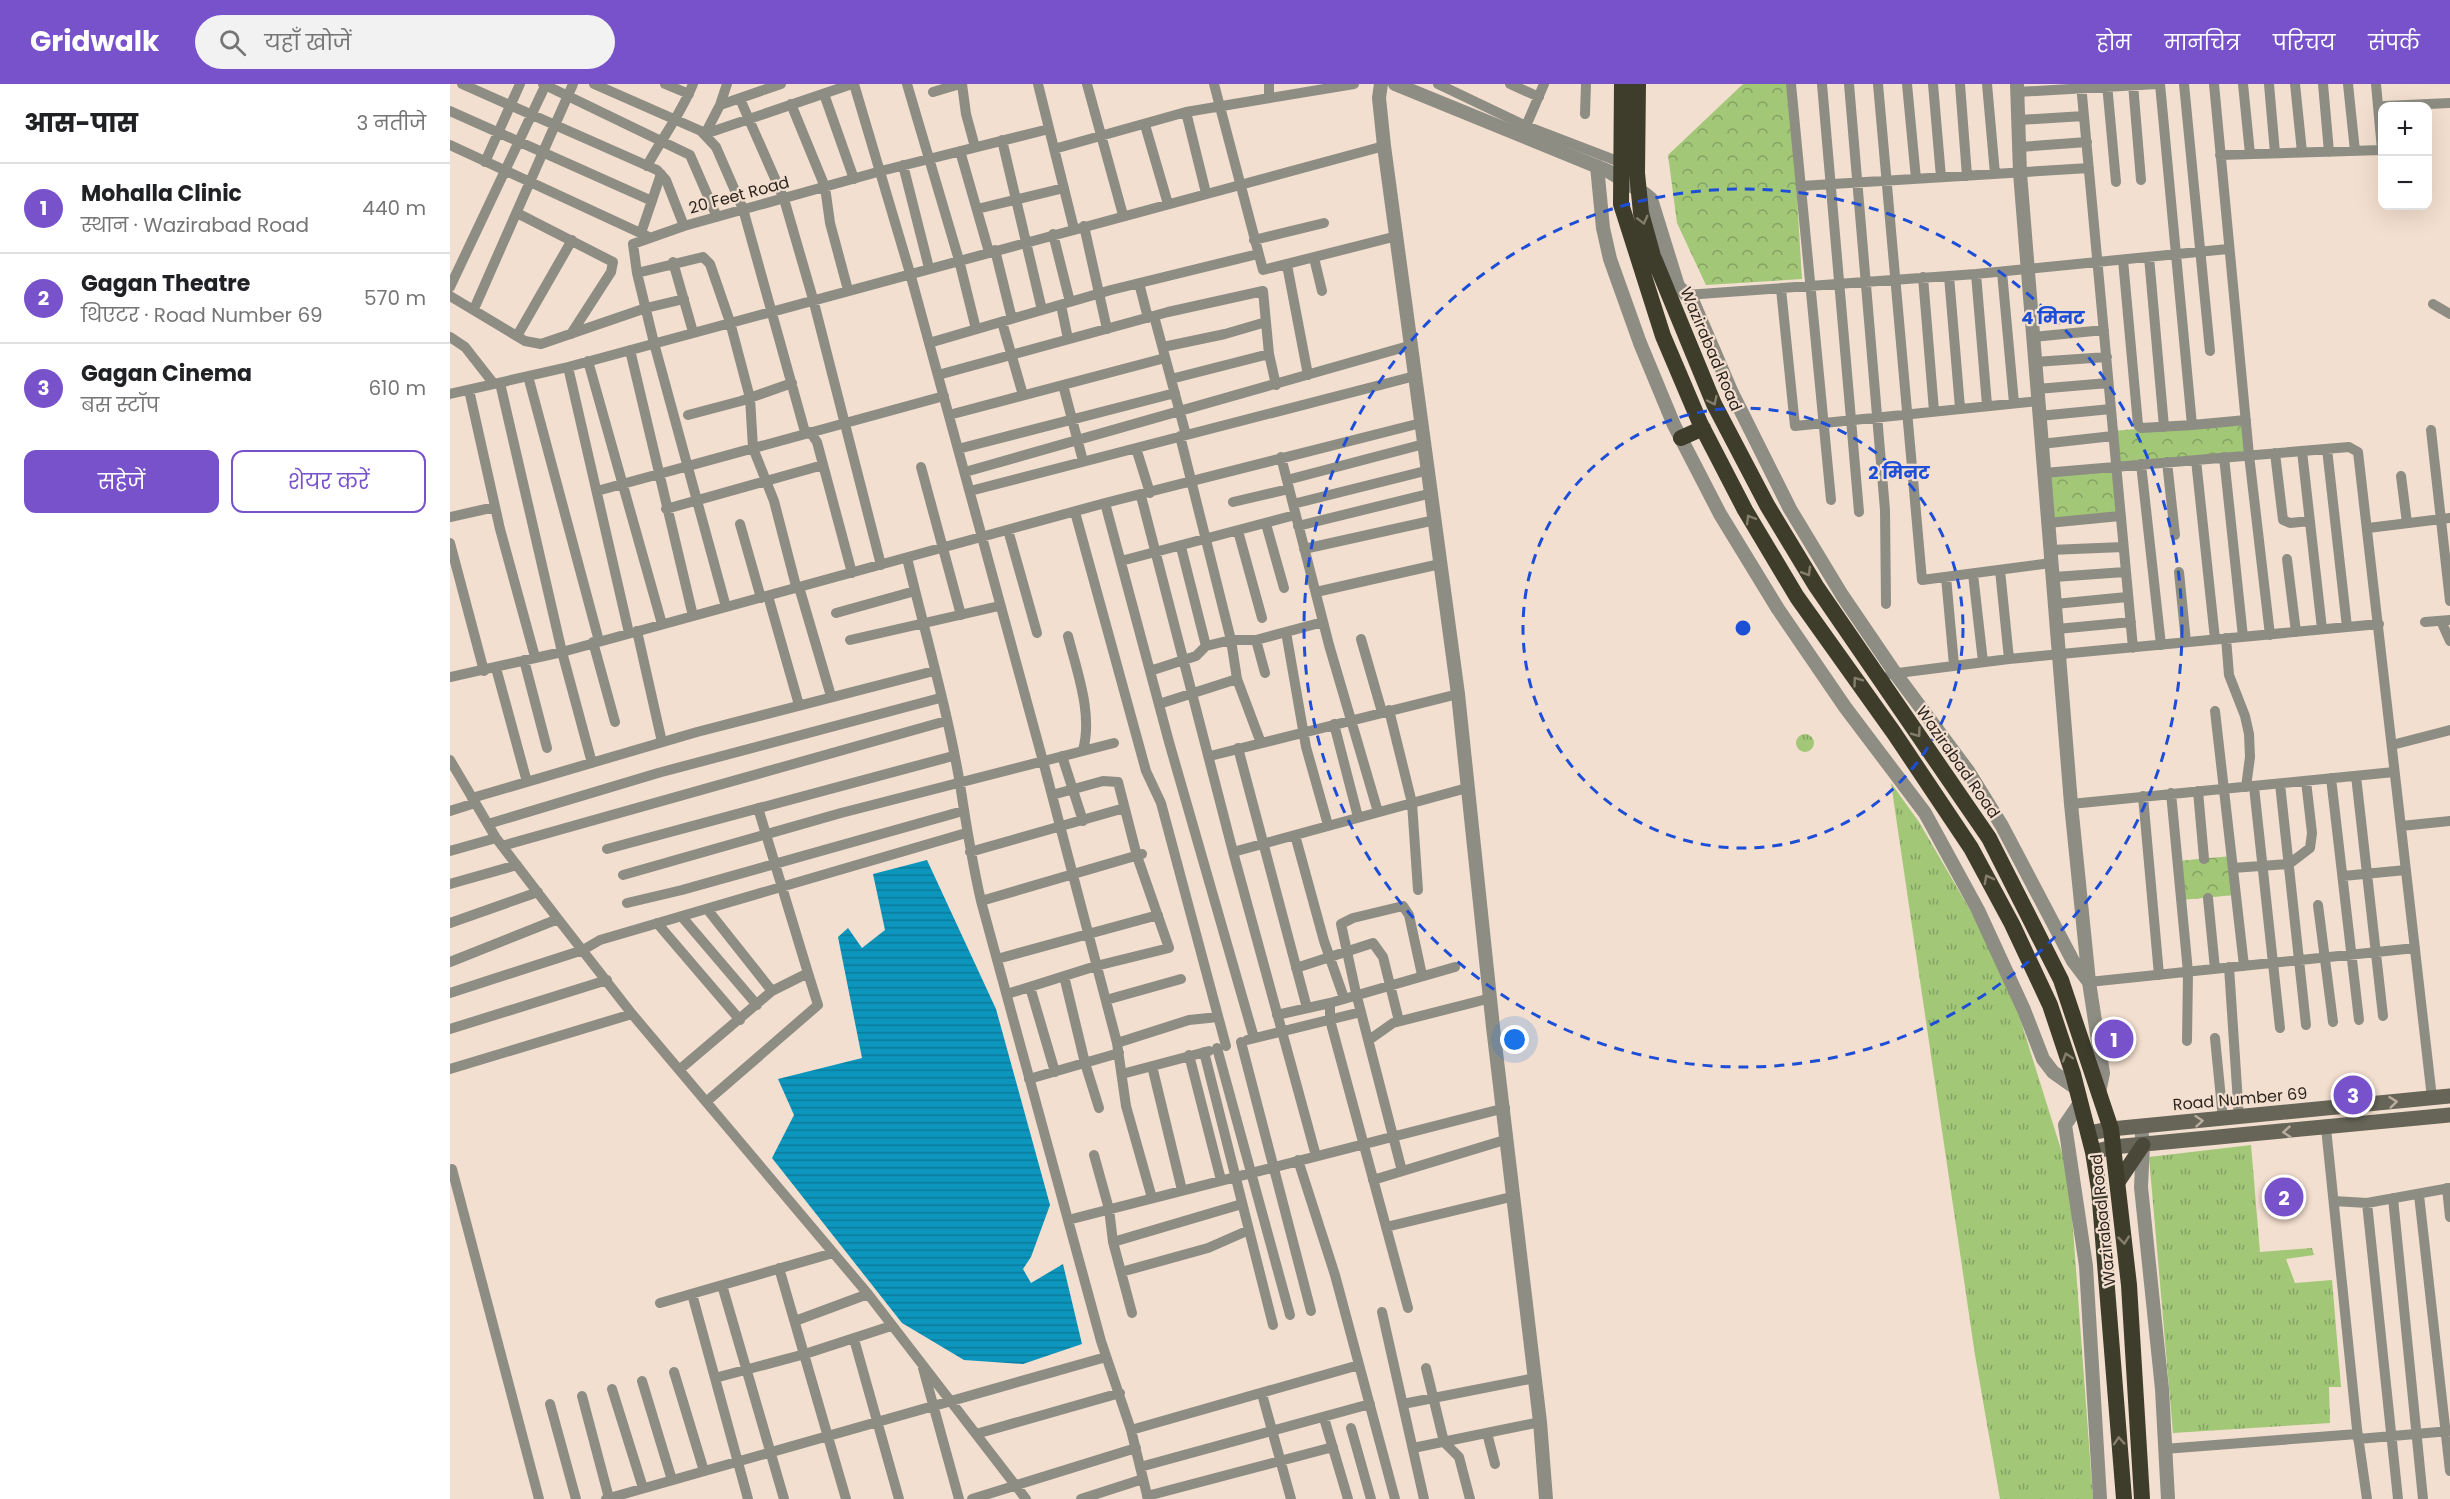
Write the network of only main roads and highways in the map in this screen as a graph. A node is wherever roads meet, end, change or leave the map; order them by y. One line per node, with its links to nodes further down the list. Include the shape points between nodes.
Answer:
1 (1622, 84): 3 (highway, Wazirabad Road, via 1621,204)
2 (1638, 84): 4 (highway, Wazirabad Road, via 1638,192 1650,245)
3 (1643, 280): 4 (highway); 5 (highway, Wazirabad Road)
4 (1672, 285): 9 (highway, Wazirabad Road, one-way to 9, via 1714,404 1767,505 1815,586 1989,838 2061,980)
5 (1703, 428): 6 (highway); 10 (highway, Wazirabad Road, one-way to 5, via 2050,1005 1971,848 1797,597 1745,510)
6 (1681, 438)
7 (2450, 1096): 9 (main road, Road Number 69, one-way to 7)
8 (2450, 1115): 11 (main road, one-way to 11)
9 (2111, 1129): 10 (main road, Road Number 69); 12 (highway, Wazirabad Road)
10 (2089, 1133): 13 (highway, Wazirabad Road)
11 (2143, 1145): 12 (main road); 14 (main road)
12 (2114, 1147): 13 (main road); 14 (highway, Wazirabad Road)
13 (2093, 1152): 15 (highway, Wazirabad Road, one-way to 13)
14 (2118, 1182): 16 (highway, Wazirabad Road, one-way to 16, via 2129,1285)
15 (2124, 1499)
16 (2142, 1499)

